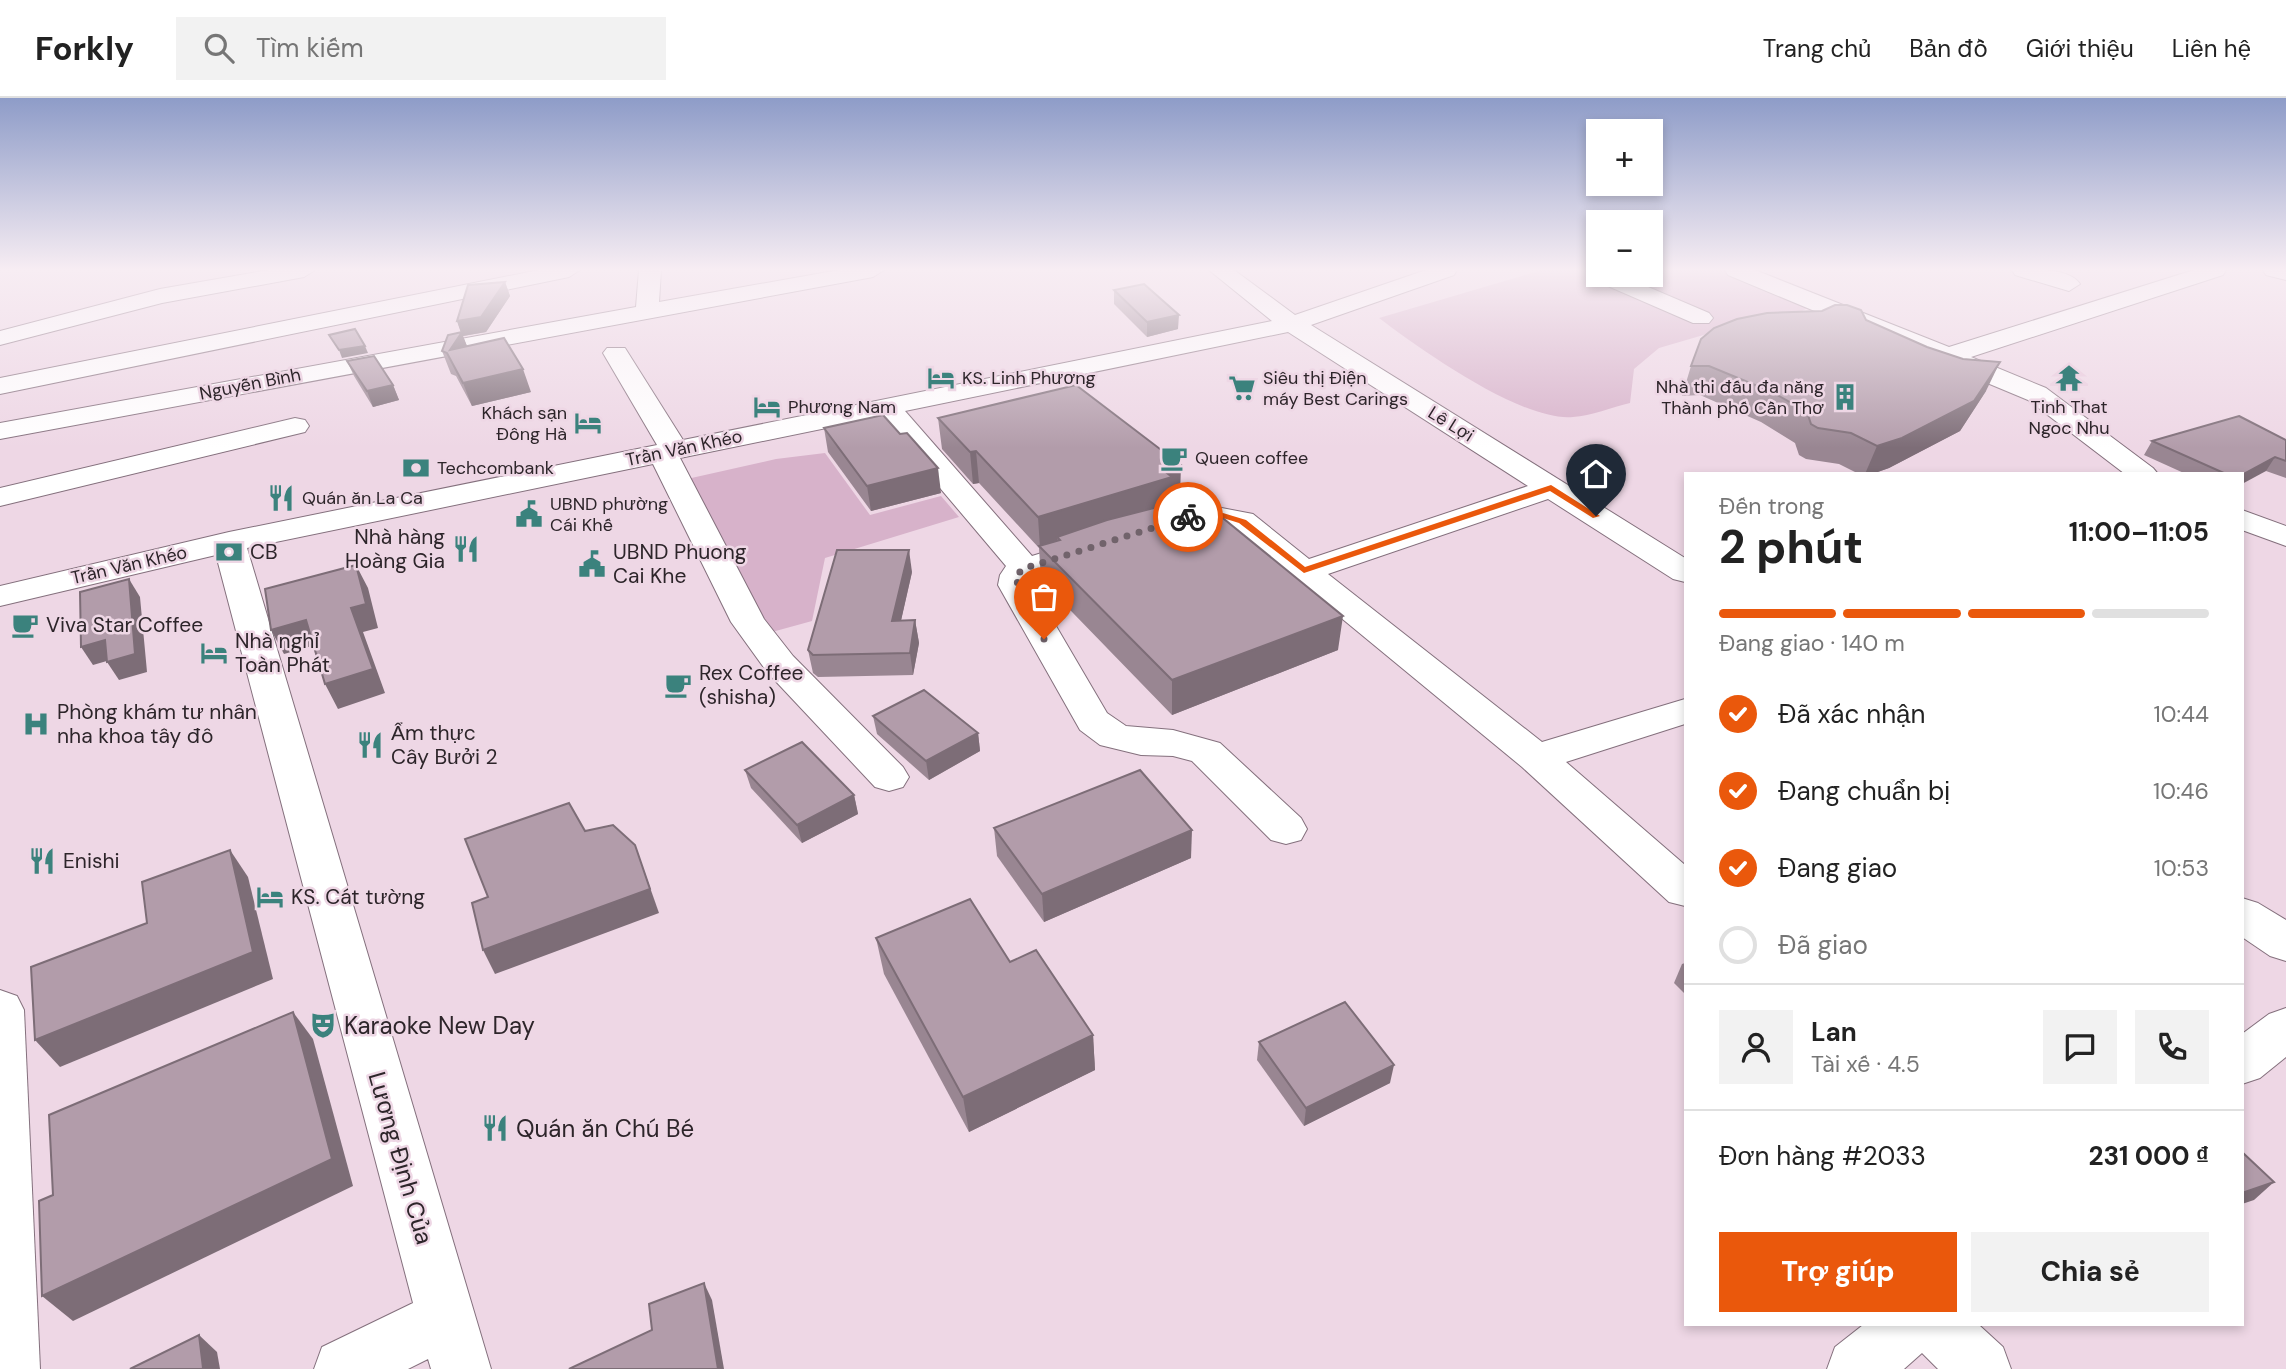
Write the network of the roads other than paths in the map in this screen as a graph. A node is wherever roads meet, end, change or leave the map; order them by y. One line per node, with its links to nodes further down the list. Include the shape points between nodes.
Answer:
1 (103, 329): 9 (street)
2 (152, 329): 12 (street)
3 (167, 329): 13 (street)
4 (535, 329): 13 (street, Nguyễn Bình)
5 (1266, 329): 14 (street, Trần Văn Khéo)
6 (1300, 329): 19 (street, Lê Lợi)
7 (1882, 329): 11 (street)
8 (2031, 329): 11 (street)
9 (0, 338)
10 (616, 353): 17 (street)
11 (1948, 356): 18 (street, via 2037,394)
12 (0, 386)
13 (179, 391): 16 (street, Nguyễn Bình)
14 (886, 406): 17 (street, Trần Văn Khéo); 24 (street)
15 (295, 426): 20 (street)
16 (0, 431)
17 (668, 451): 23 (street, Trần Văn Khéo); 30 (street, via 748,622 780,664)
18 (2140, 472)
19 (1551, 488): 25 (street); 26 (street, Lê Lợi)
20 (0, 497)
21 (2244, 520): 22 (street)
22 (2286, 537)
23 (229, 542): 27 (street, Trần Văn Khéo); 40 (street, Lương Định Của)
24 (1025, 568): 25 (street, via 1187,517 1223,515 1242,522); 31 (street, via 1016,575 1020,597 1093,721 1114,736 1206,752)
25 (1304, 570): 29 (street)
26 (1684, 571)
27 (0, 596)
28 (1684, 711): 29 (street)
29 (1536, 758): 32 (street)
30 (889, 777)
31 (1286, 829)
32 (1684, 889)
33 (2244, 916): 34 (street)
34 (2286, 943)
35 (0, 1010): 41 (street)
36 (2286, 1028): 37 (street)
37 (2244, 1061)
38 (1909, 1326): 43 (street)
39 (1937, 1326): 44 (street)
40 (454, 1344): 42 (street)
41 (10, 1369)
42 (344, 1369)
43 (1857, 1369)
44 (1982, 1369)

